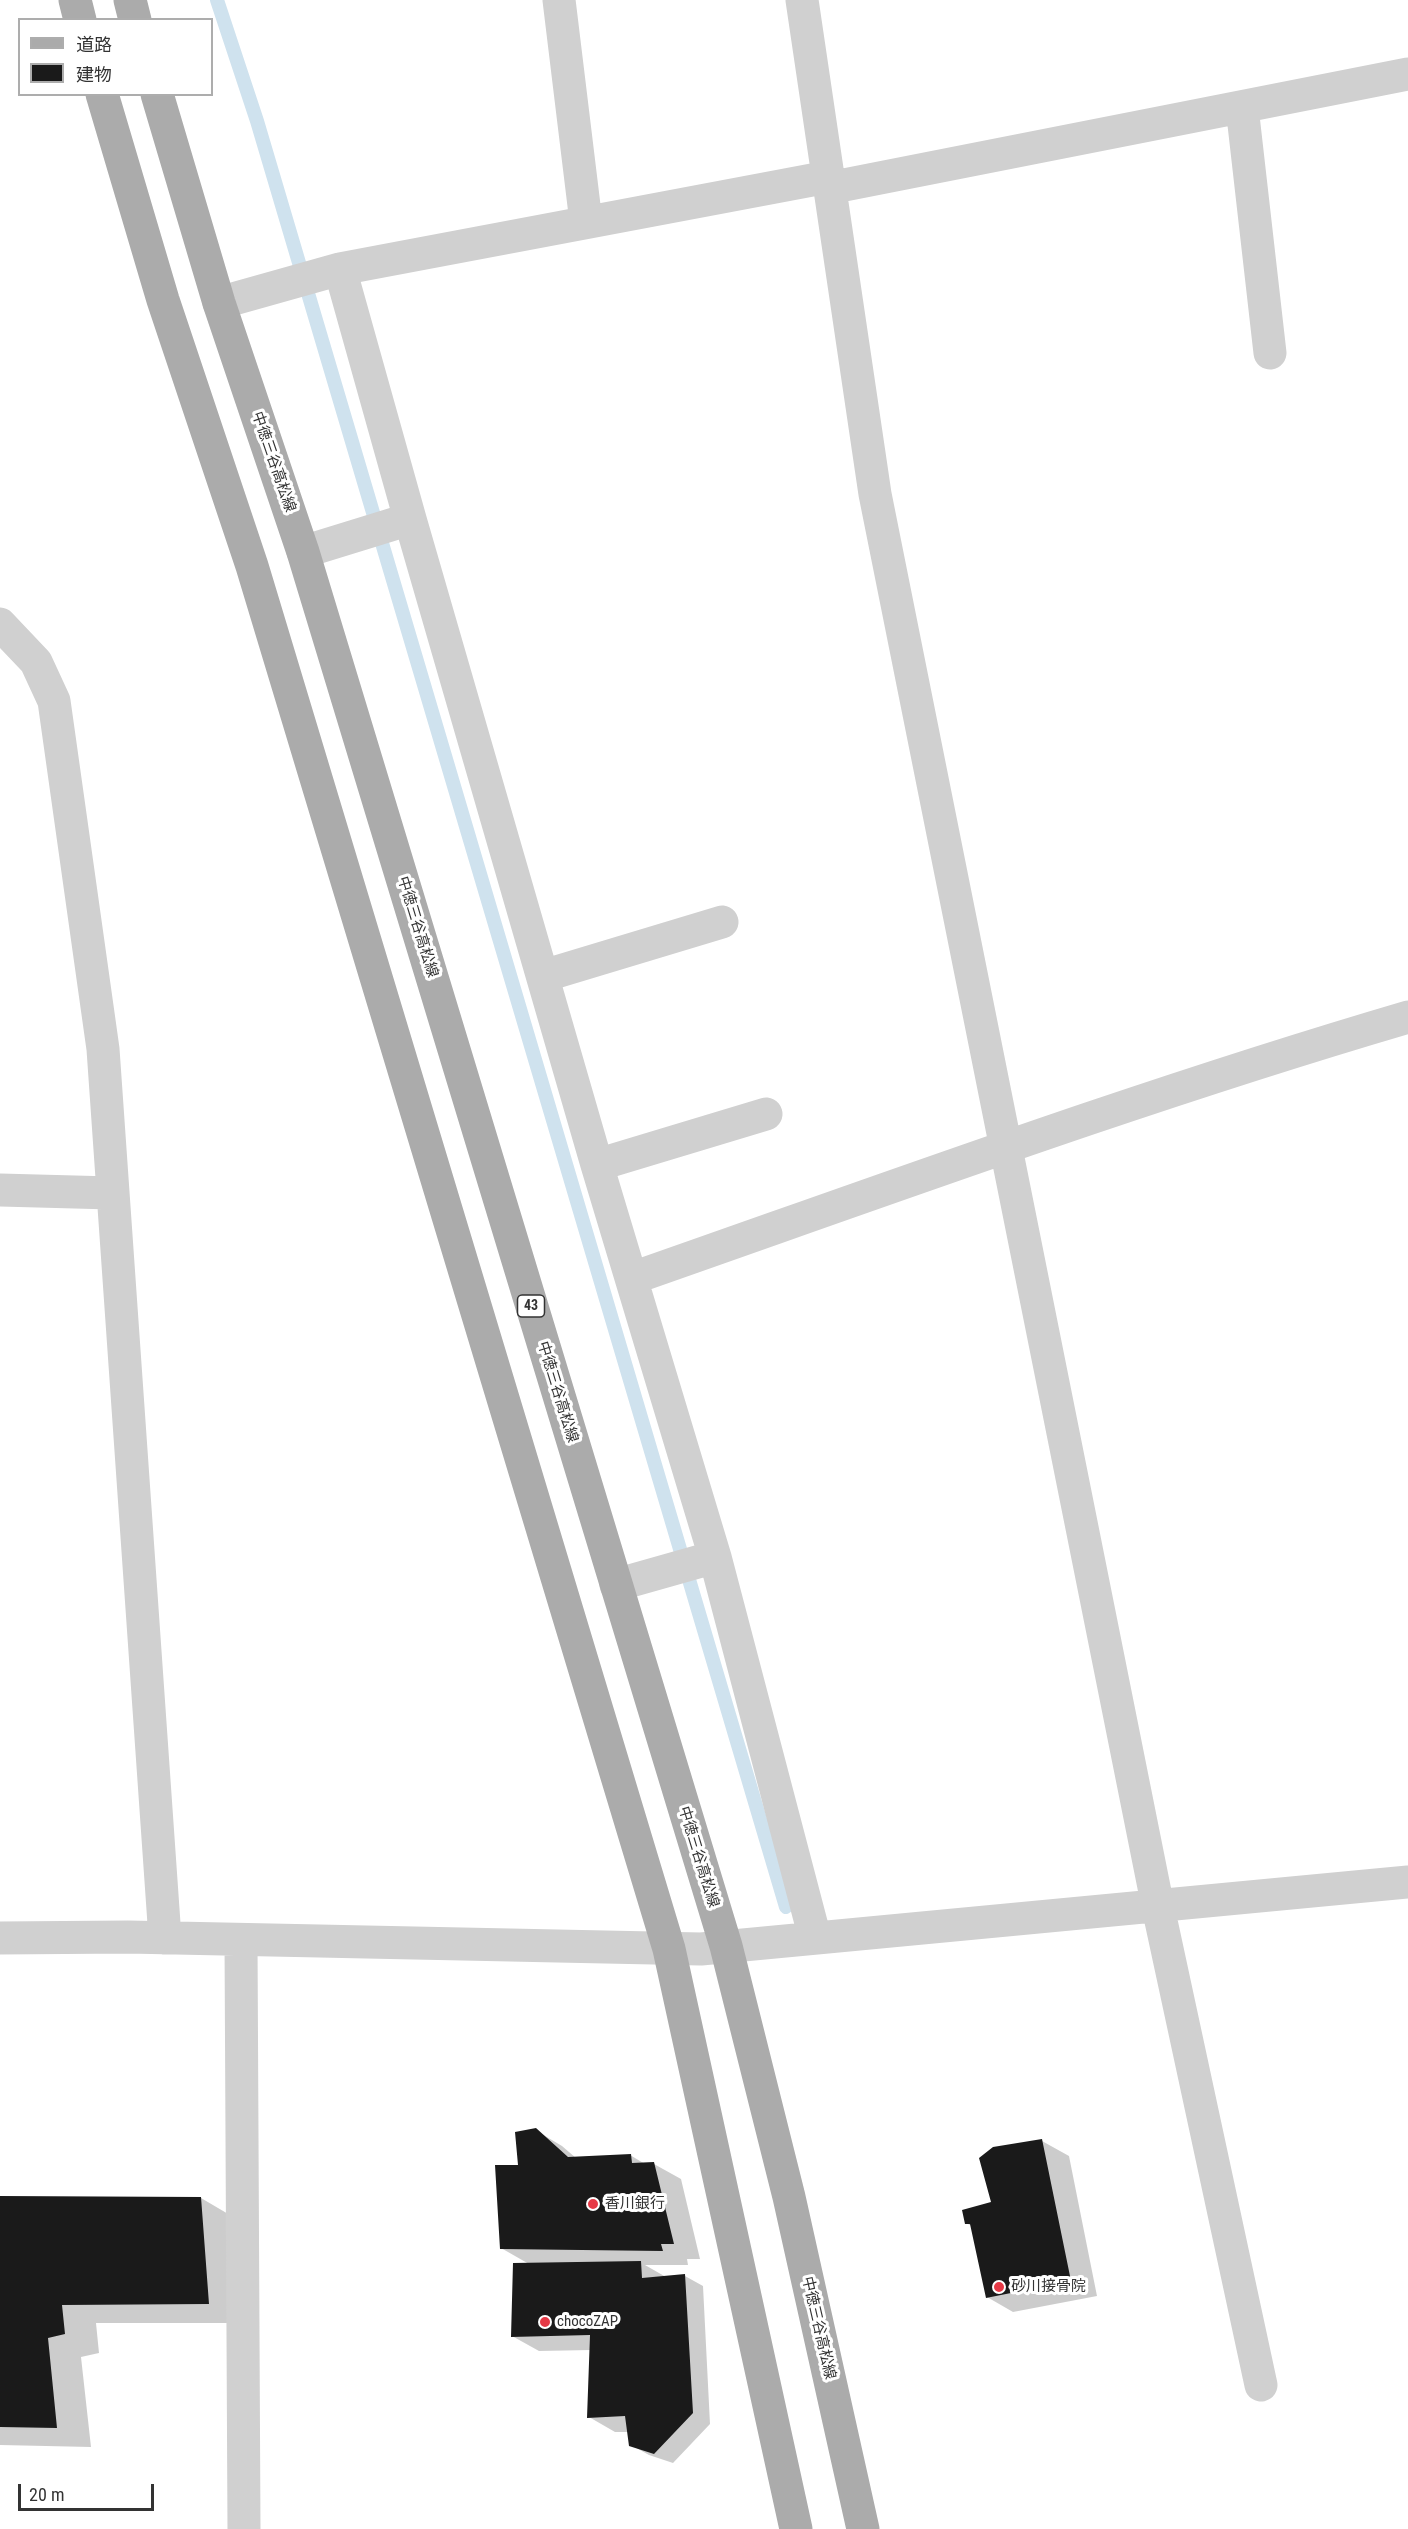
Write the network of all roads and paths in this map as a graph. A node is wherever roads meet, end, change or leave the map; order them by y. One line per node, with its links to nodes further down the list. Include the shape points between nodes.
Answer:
1 (75, 0): 5 (main road)
2 (130, 0): 6 (main road)
3 (559, 0): 12 (street)
4 (802, 0): 11 (street)
5 (80, 18)
6 (134, 18)
7 (1408, 74): 10 (street)
8 (103, 96): 37 (main road, via 164,300 252,566)
9 (158, 96): 14 (main road, 中徳三谷高松線 / 43)
10 (1242, 108): 11 (street); 15 (street)
11 (829, 182): 12 (street); 23 (street, via 875,494)
12 (586, 222): 13 (street)
13 (340, 269): 14 (street); 16 (street)
14 (219, 303): 17 (main road, 中徳三谷高松線 / 43)
15 (1270, 353)
16 (410, 519): 17 (street); 20 (street)
17 (303, 552): 29 (main road, 中徳三谷高松線 / 43)
18 (0, 624): 26 (street, via 36,662 54,701 103,1049)
19 (722, 922): 20 (street)
20 (543, 976): 24 (street)
21 (1408, 1017): 23 (street)
22 (766, 1114): 24 (street)
23 (1006, 1147): 27 (street); 31 (street)
24 (597, 1165): 27 (street)
25 (0, 1190): 26 (street)
26 (112, 1193): 33 (street)
27 (633, 1278): 28 (street)
28 (715, 1557): 29 (street); 34 (street)
29 (616, 1585): 36 (main road, 中徳三谷高松線 / 43)
30 (1408, 1882): 31 (street)
31 (1158, 1907): 34 (street); 38 (street)
32 (0, 1938): 33 (street)
33 (165, 1938): 35 (street)
34 (815, 1938): 36 (street)
35 (241, 1940): 37 (street); 39 (street)
36 (726, 1947): 37 (street); 41 (main road, 中徳三谷高松線 / 43, via 789,2197)
37 (669, 1948): 40 (main road)
38 (1262, 2385)
39 (244, 2529)
40 (796, 2529)
41 (863, 2529)

